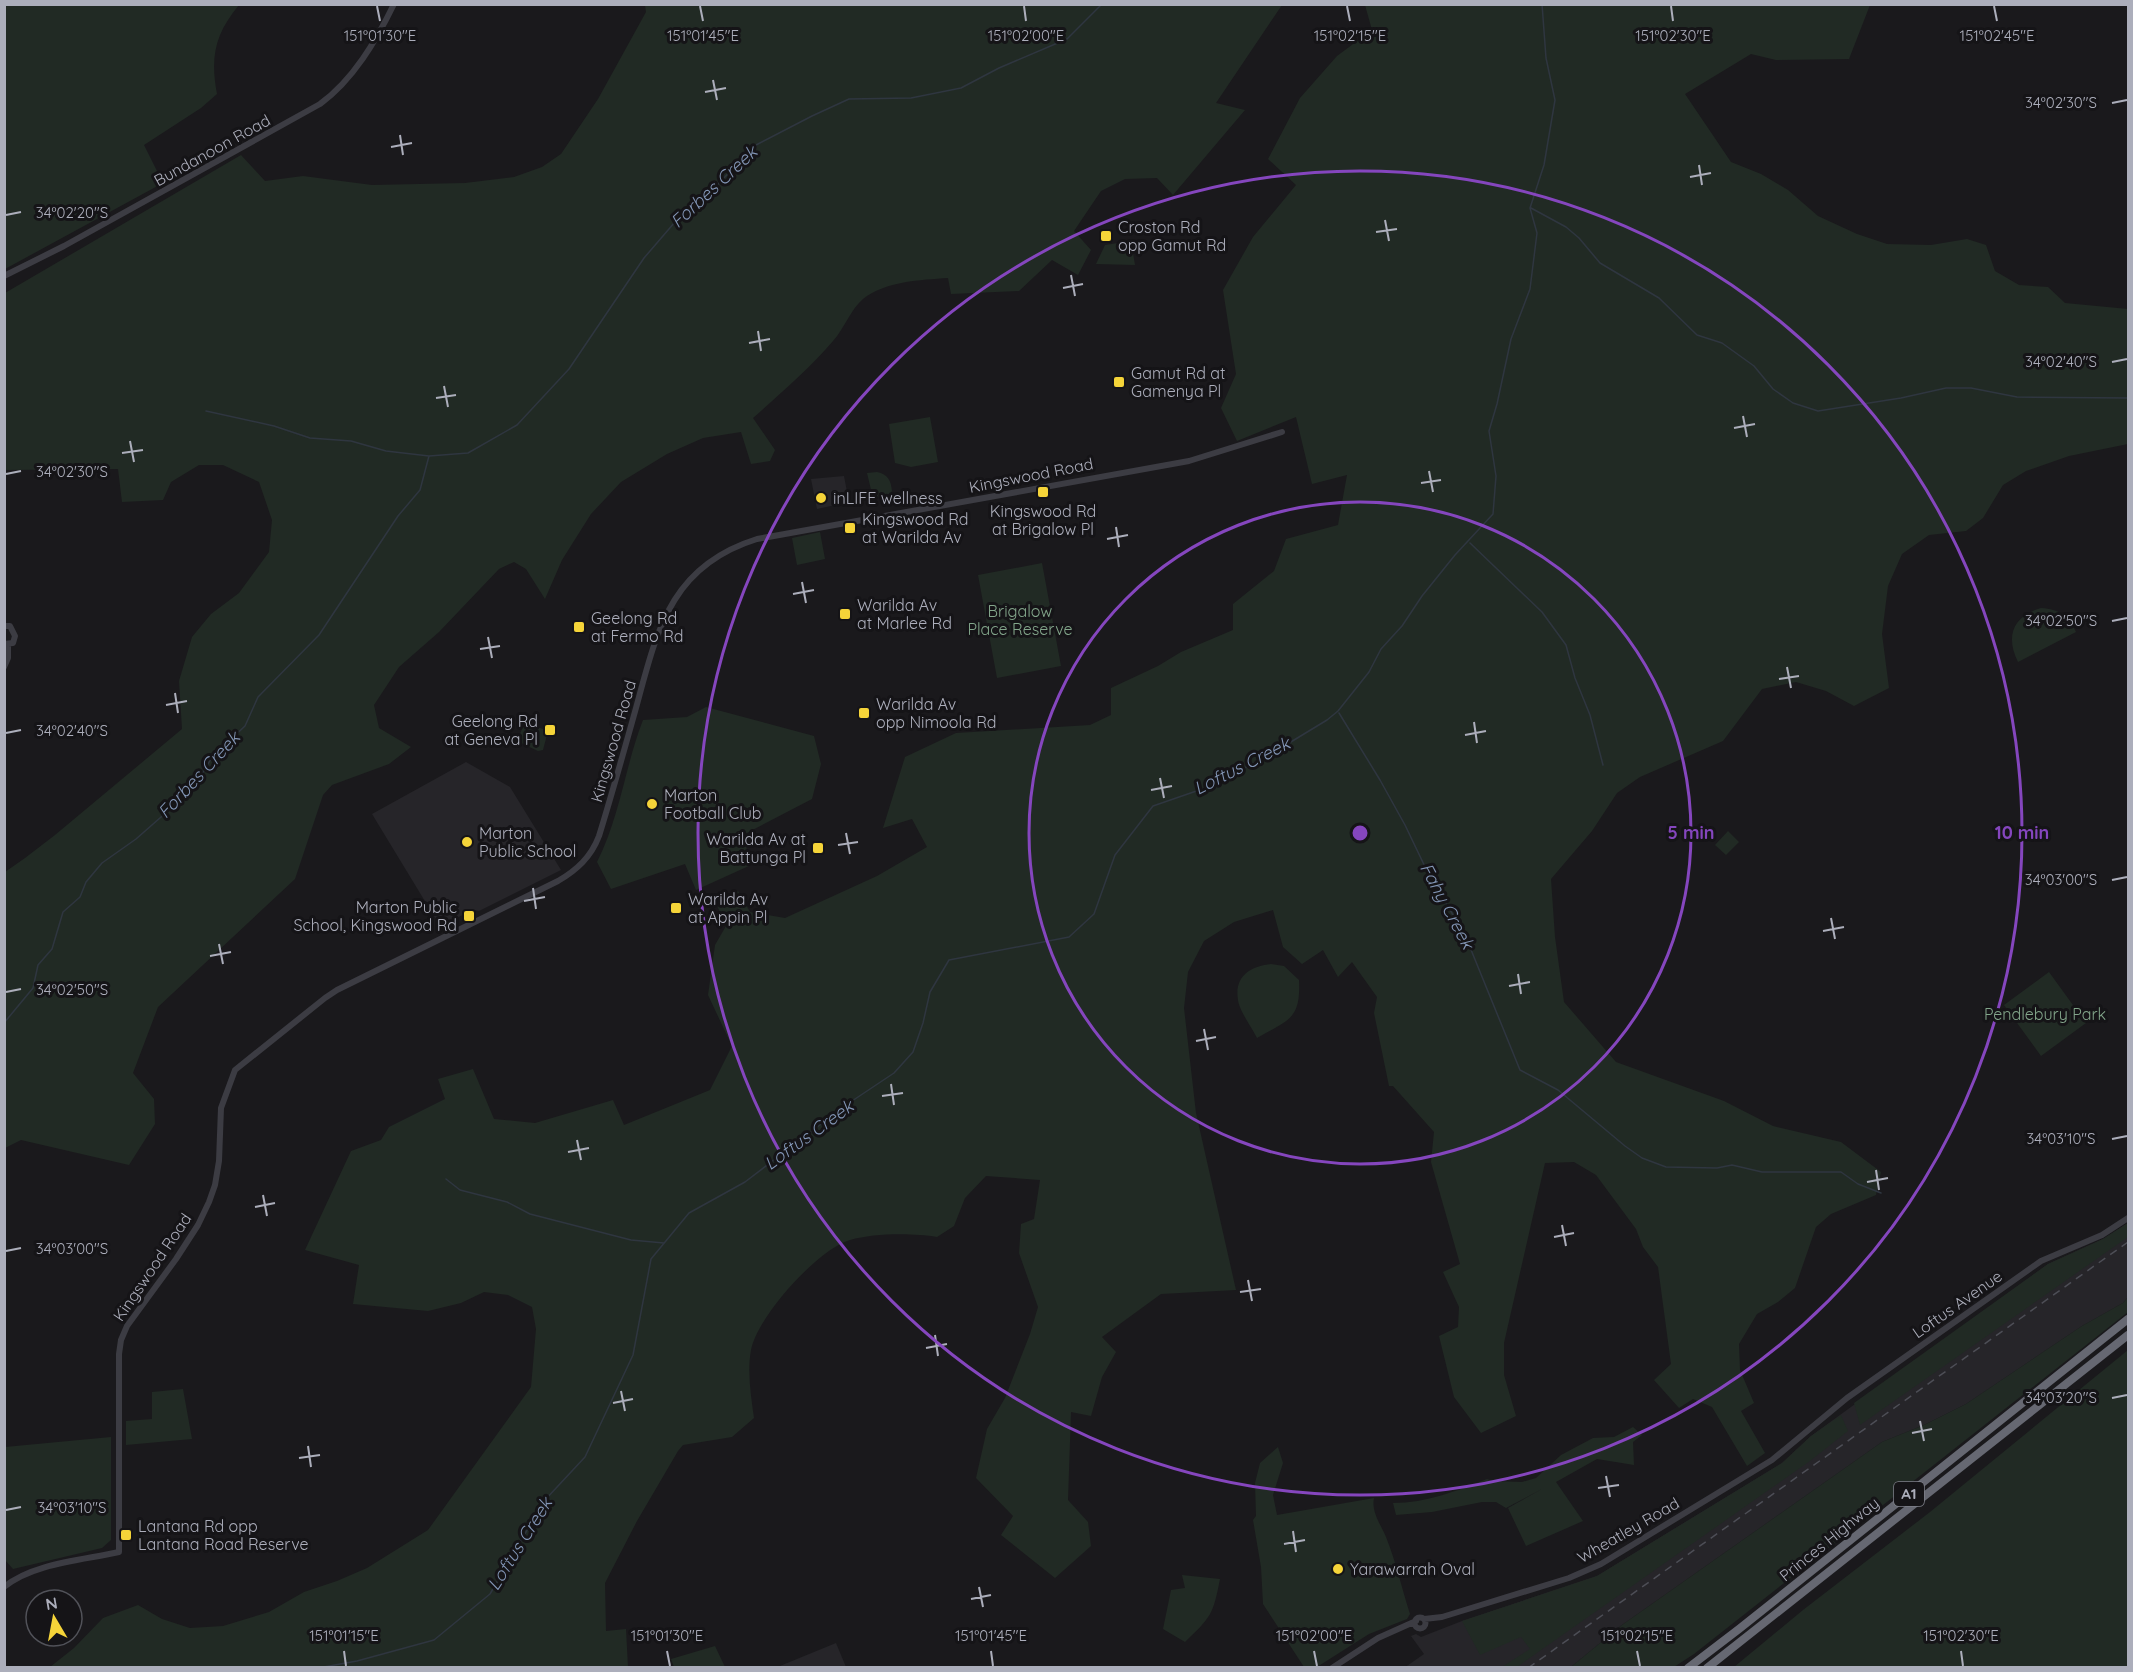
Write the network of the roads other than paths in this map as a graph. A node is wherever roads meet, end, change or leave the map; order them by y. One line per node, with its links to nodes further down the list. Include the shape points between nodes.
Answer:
1 (394, 4): 2 (street, Bundanoon Road, via 353,72 320,104)
2 (4, 276)
3 (1282, 432): 11 (street, Kingswood Road, via 1189,461 757,539 727,551 692,578 674,600 656,636 600,836 585,861 558,881 337,990 235,1070 221,1108 216,1178 205,1212 121,1340 119,1552 21,1575)
4 (4, 626): 5 (street, via 10,626 15,636 13,643)
5 (6, 644): 6 (street, via 8,658)
6 (4, 667)
7 (2128, 1218): 10 (street, Loftus Avenue, via 2102,1235 2041,1261)
8 (2128, 1319): 13 (highway, Princes Highway / A1)
9 (2128, 1335): 14 (highway, Princes Highway / A1)
10 (1809, 1428): 12 (street, Wheatley Road, via 1772,1460 1600,1564 1569,1578 1425,1622 1422,1629 1417,1624 1401,1629 1378,1638)
11 (4, 1587)
12 (1332, 1668)
13 (1688, 1668)
14 (1707, 1668)

